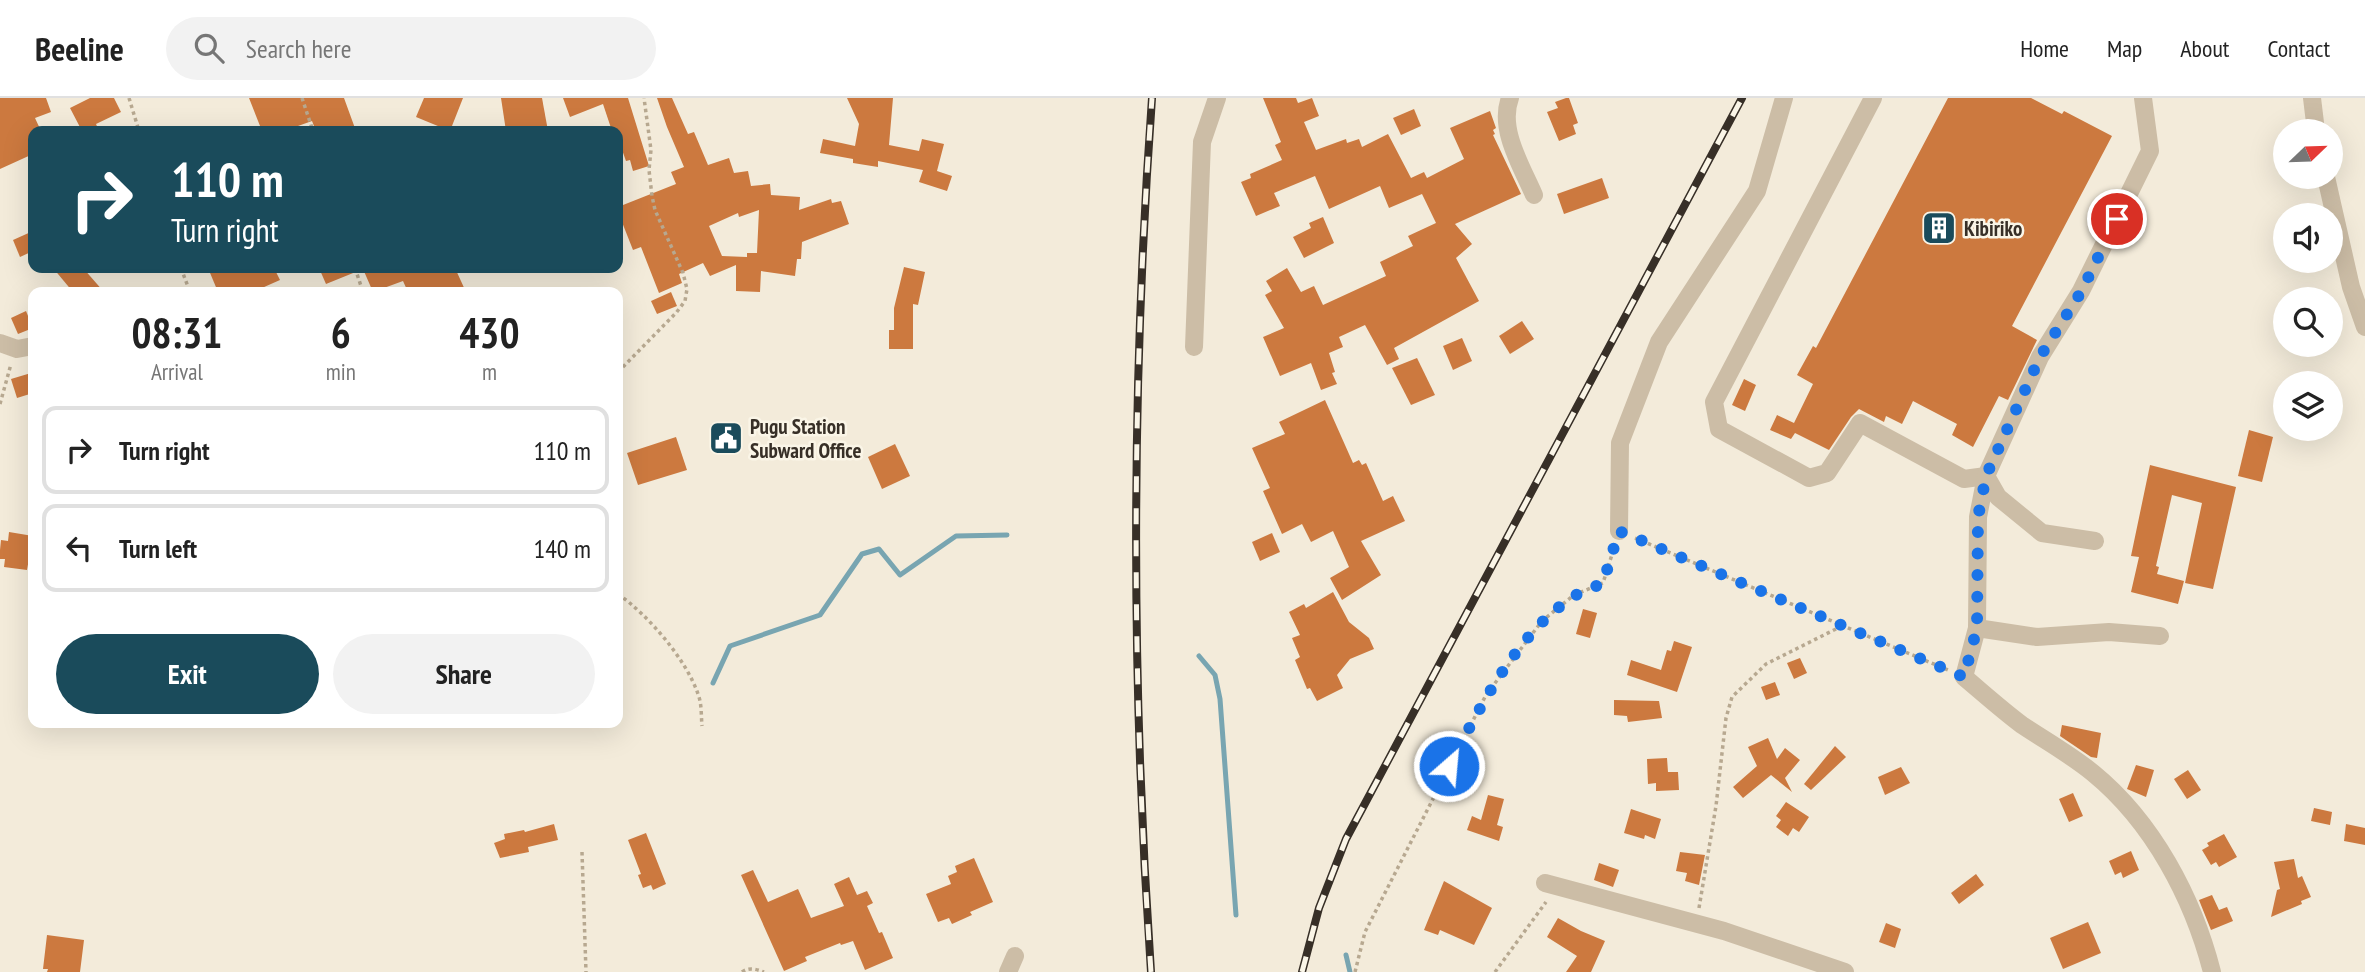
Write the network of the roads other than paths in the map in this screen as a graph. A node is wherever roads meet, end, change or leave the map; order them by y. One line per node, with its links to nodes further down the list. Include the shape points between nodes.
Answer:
1 (1217, 98): 11 (street, via 1202,142)
2 (1510, 98): 9 (street, via 1509,134)
3 (1784, 98): 13 (street, via 1757,191 1659,342 1620,443)
4 (1874, 98): 12 (street, via 1714,402 1719,429 1809,478 1828,472 1860,424 1964,479)
5 (2143, 98): 12 (street, via 2150,151 2081,292 2040,357)
6 (2312, 98): 7 (street)
7 (2315, 119)
8 (2329, 189): 10 (street)
9 (1534, 195)
10 (2365, 327)
11 (1194, 347)
12 (1986, 476): 14 (street, via 1998,497 2042,533); 15 (street, via 1978,517)
13 (1619, 531)
14 (2095, 541)
15 (1977, 628): 16 (street, via 2037,637 2109,632); 19 (street, via 1964,677 2091,772 2142,823 2188,904)
16 (2160, 636)
17 (1552, 886): 18 (street, via 1788,951)
18 (1845, 972)
19 (2212, 972)

